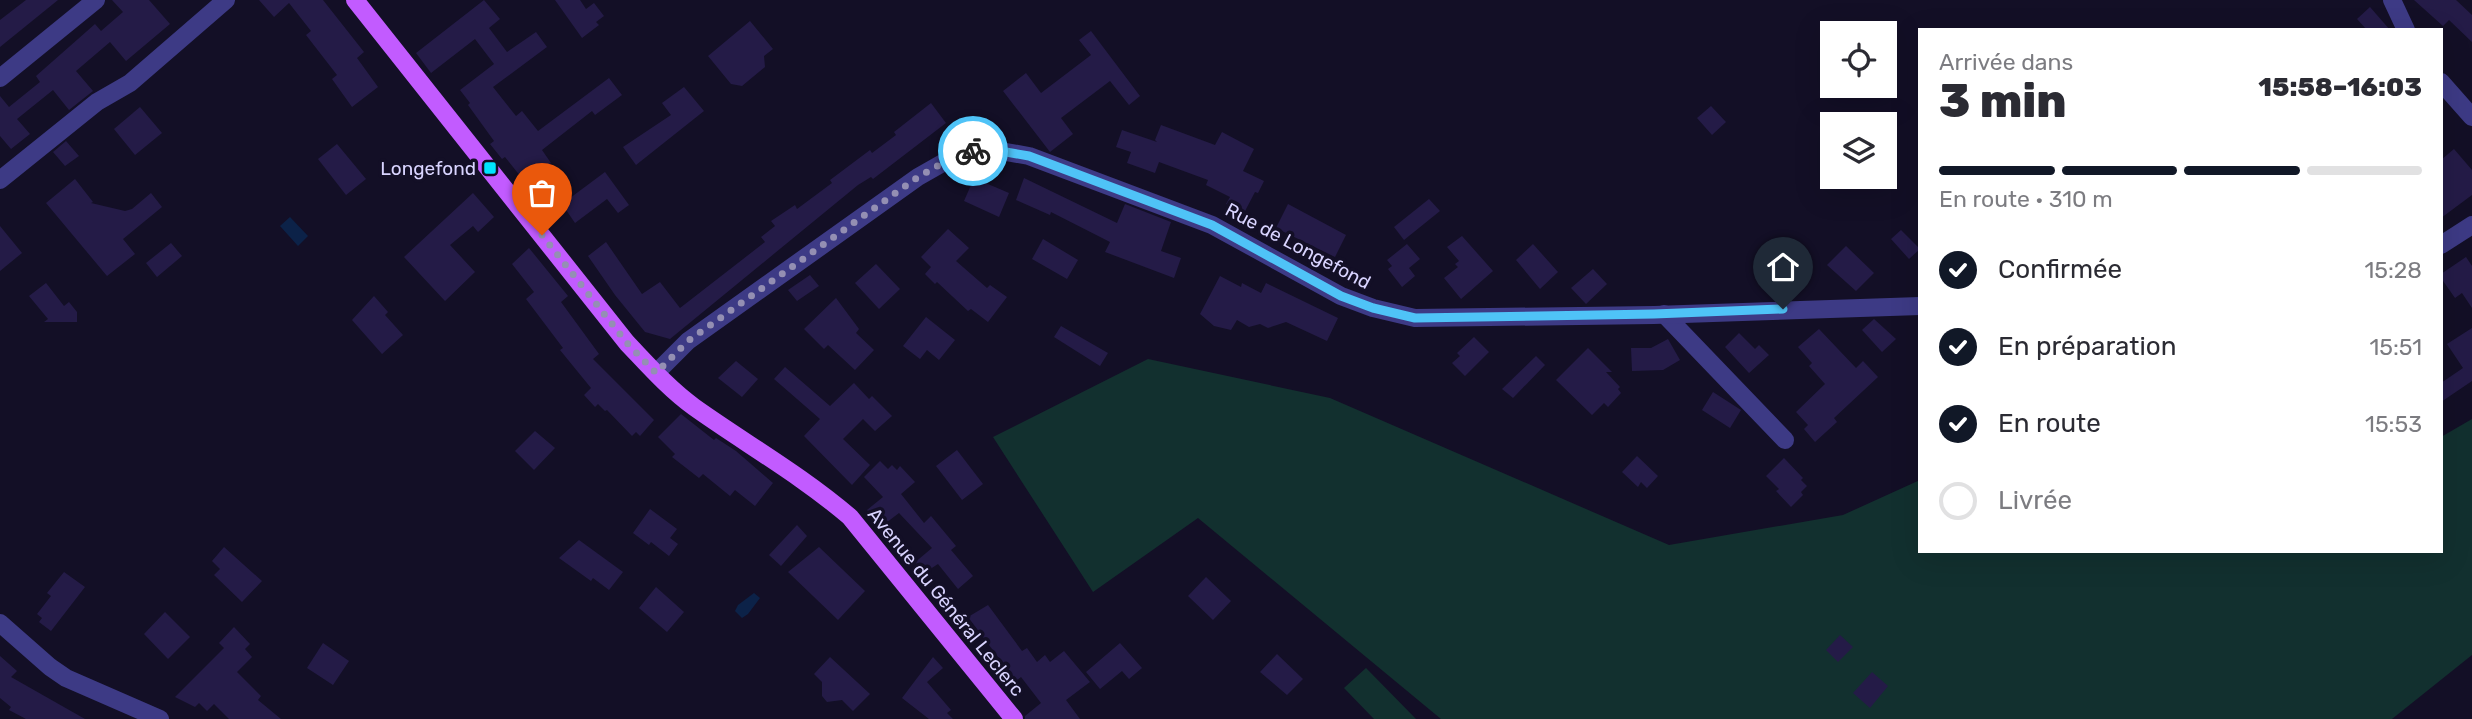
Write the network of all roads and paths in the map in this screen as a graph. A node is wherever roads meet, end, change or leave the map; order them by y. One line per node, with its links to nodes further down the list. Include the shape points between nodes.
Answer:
1 (96, 0): 6 (street)
2 (226, 0): 9 (street, via 130,83 97,102)
3 (355, 0): 14 (main road, Avenue du Général Leclerc, via 627,343)
4 (2392, 0): 5 (street)
5 (2405, 28)
6 (0, 78)
7 (2443, 84): 8 (street)
8 (2472, 117)
9 (0, 180)
10 (2472, 225): 11 (street)
11 (2443, 244)
12 (1918, 306): 13 (street, Rue de Longefond)
13 (1664, 314): 14 (street, Rue de Longefond, via 1415,318 1373,308 1341,296 1212,225 1029,156 989,149 955,156 918,177 688,341); 15 (street)
14 (656, 373): 18 (main road, Avenue du Général Leclerc, via 693,407 810,484 850,517)
15 (1785, 440)
16 (0, 624): 17 (street, via 66,678)
17 (160, 719)
18 (1014, 719)

